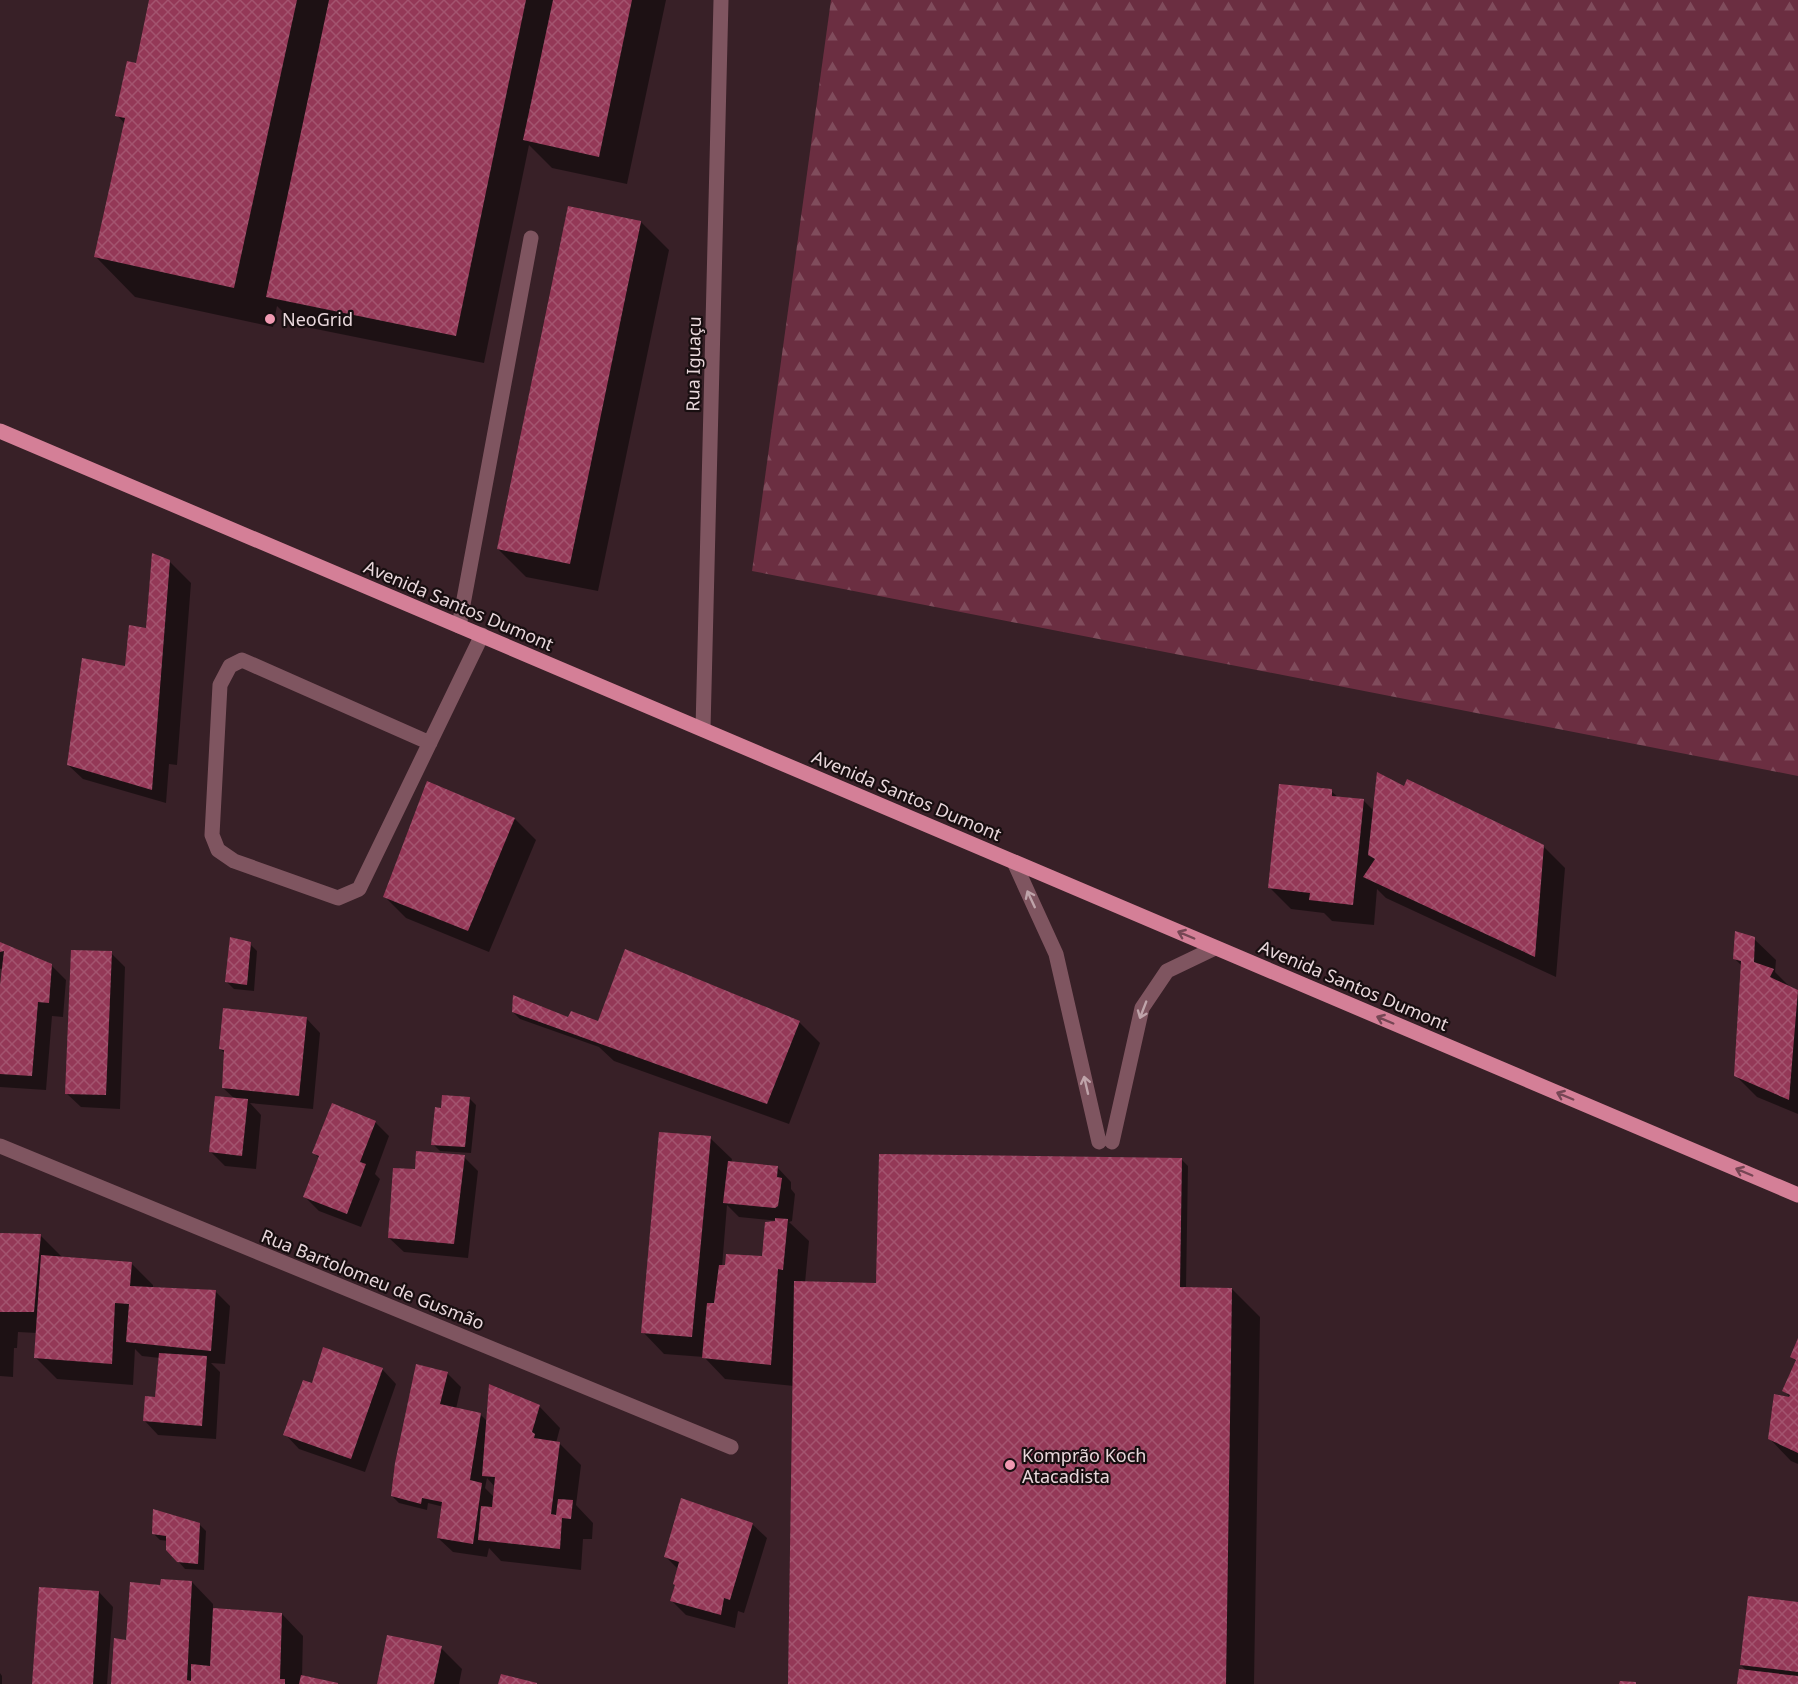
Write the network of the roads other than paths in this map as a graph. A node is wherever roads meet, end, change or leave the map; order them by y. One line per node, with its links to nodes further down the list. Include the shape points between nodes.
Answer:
1 (721, 0): 6 (street, Rua Iguaçu)
2 (531, 237): 4 (street)
3 (0, 431): 4 (main road, Avenida Santos Dumont)
4 (459, 626): 5 (main road, Avenida Santos Dumont)
5 (482, 635): 6 (main road, Avenida Santos Dumont); 7 (street)
6 (703, 729): 8 (main road, Avenida Santos Dumont)
7 (430, 743): 7 (street, via 359,889 338,898 234,861 218,850 212,835 220,685 230,666 242,660)
8 (1014, 862): 9 (main road, Avenida Santos Dumont, one-way to 8); 9 (street, one-way to 8, via 1167,971 1142,1008 1106,1142 1056,954)
9 (1215, 948): 11 (main road, Avenida Santos Dumont, one-way to 9)
10 (0, 1146): 12 (street, Rua Bartolomeu de Gusmão)
11 (1798, 1195)
12 (731, 1447)

